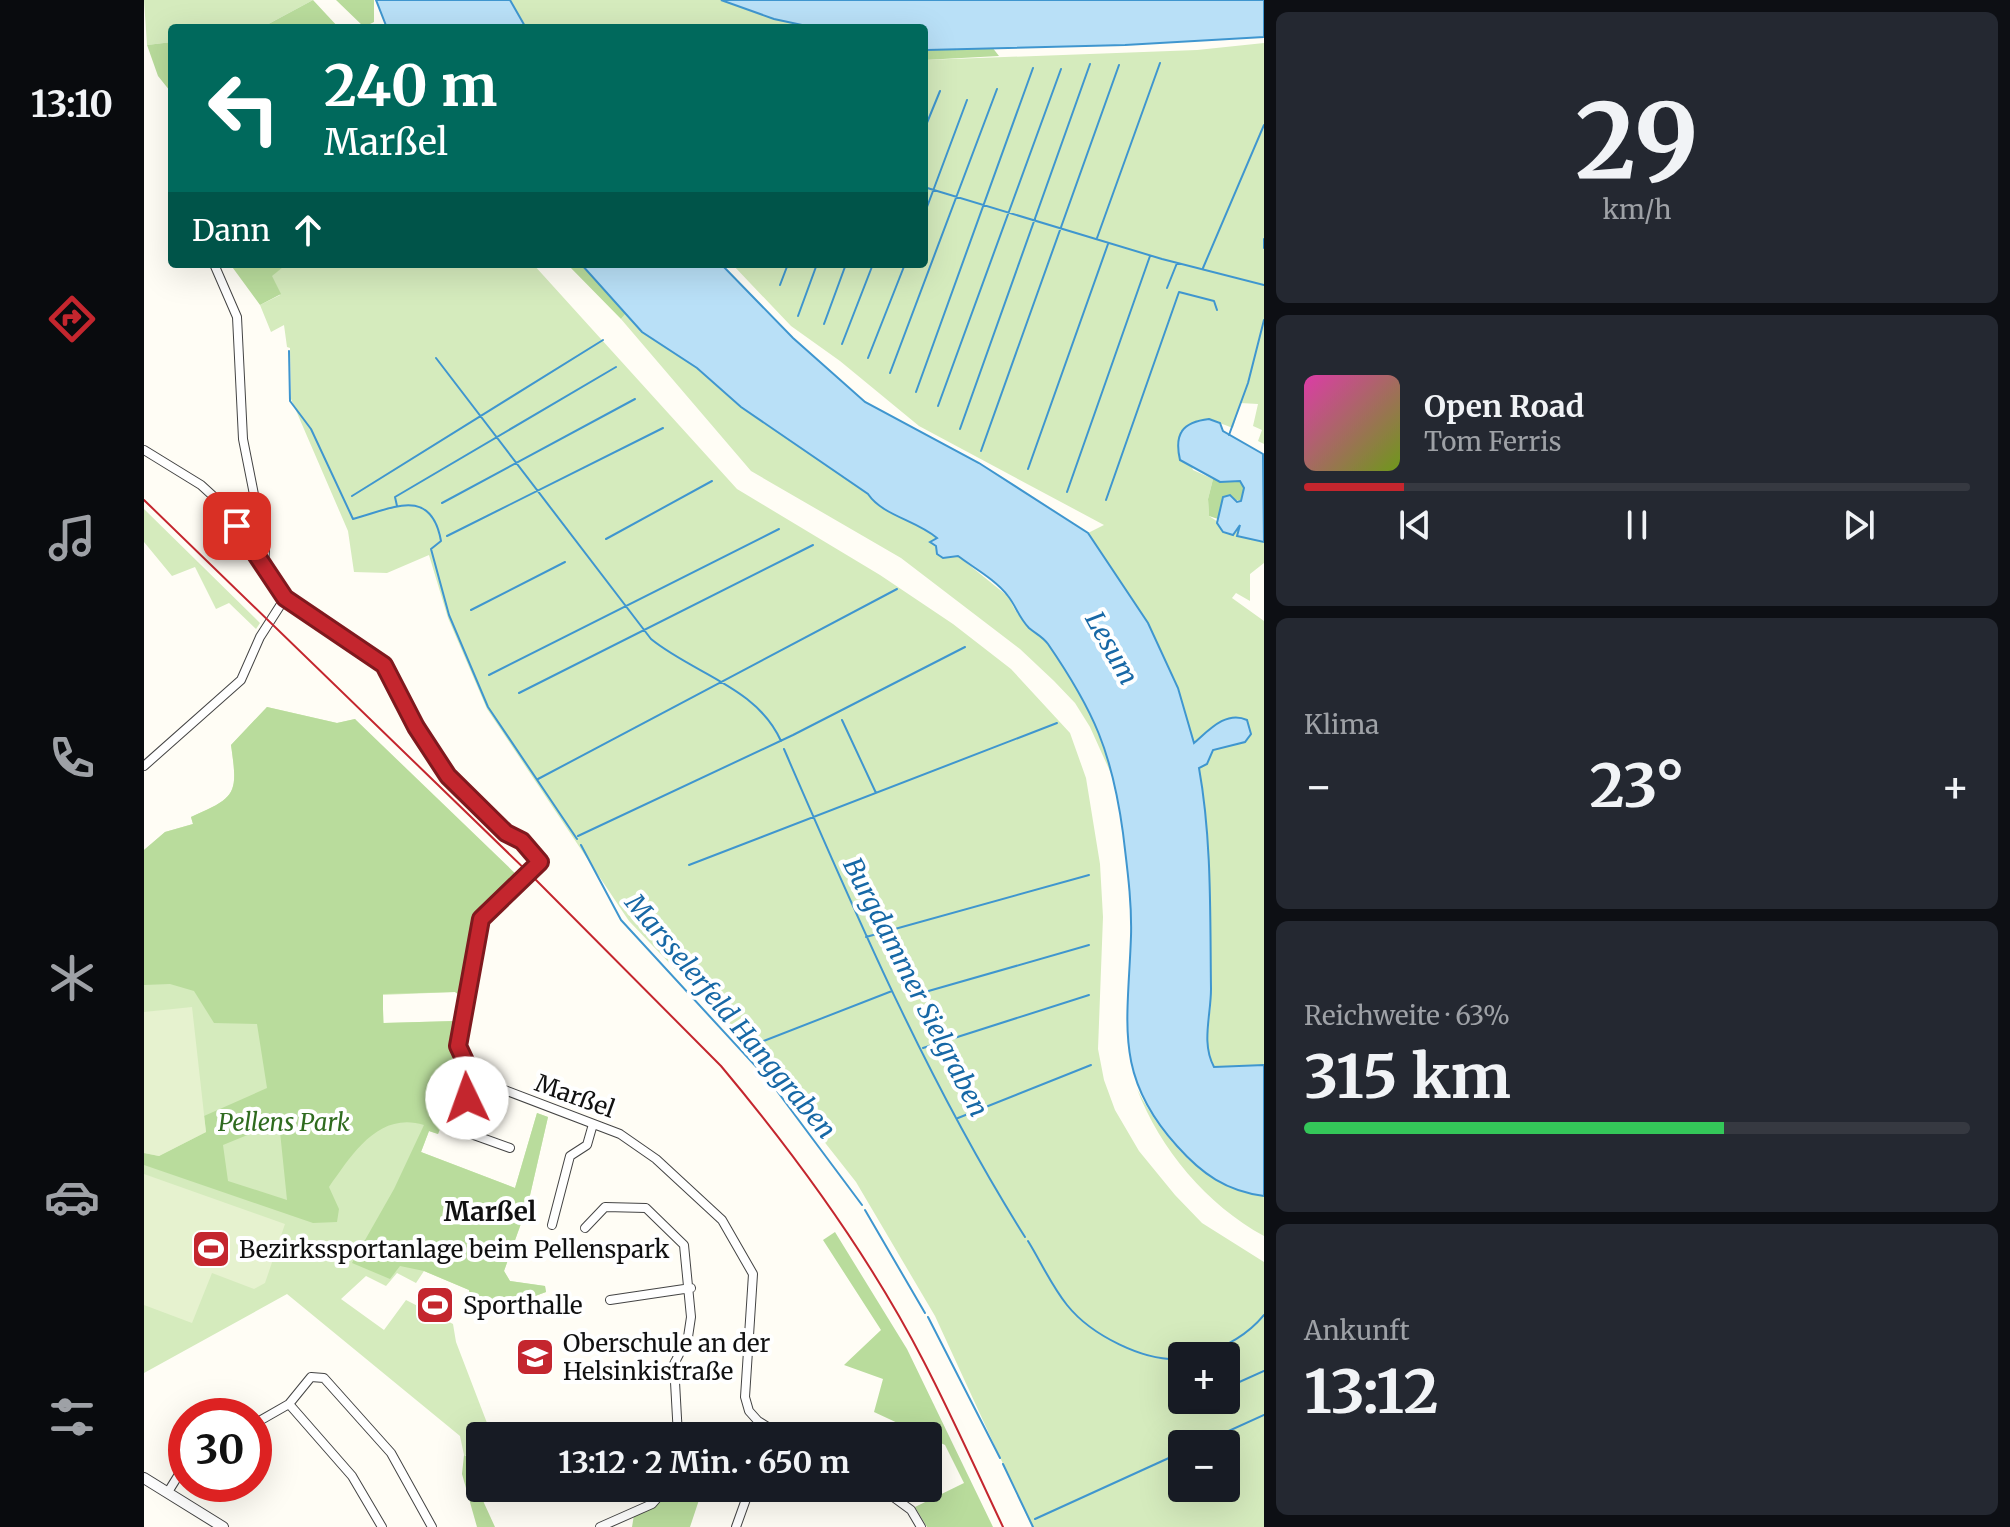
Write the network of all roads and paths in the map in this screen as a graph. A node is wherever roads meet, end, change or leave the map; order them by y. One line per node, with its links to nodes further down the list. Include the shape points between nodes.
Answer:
1 (216, 268): 3 (street, via 237,317 243,439)
2 (144, 450): 3 (street, via 201,485 224,506)
3 (264, 567): 4 (street)
4 (285, 598): 5 (street, via 241,680); 6 (street, via 384,665 448,776 540,862 481,919 458,1046)
5 (144, 766)
6 (473, 1078): 7 (street, Marßel); 8 (street, via 457,1129)
7 (593, 1124): 9 (street, via 587,1145 570,1156); 16 (street, Marßel, via 620,1134 656,1159 702,1198 738,1244 753,1274 745,1397 749,1411)
8 (510, 1148)
9 (552, 1225)
10 (585, 1228): 11 (street, via 605,1207 646,1208 684,1245)
11 (691, 1288): 12 (street); 15 (street, via 688,1337 674,1364)
12 (610, 1300)
13 (289, 1404): 14 (street); 24 (street, via 352,1476); 25 (street, via 311,1377 324,1378 391,1453)
14 (272, 1414)
15 (677, 1422)
16 (761, 1422)
17 (144, 1478): 18 (street)
18 (168, 1492)
19 (184, 1502): 23 (street)
20 (654, 1502): 26 (street)
21 (745, 1502): 27 (street)
22 (900, 1502): 28 (street)
23 (223, 1527)
24 (382, 1527)
25 (432, 1527)
26 (600, 1527)
27 (736, 1527)
28 (921, 1527)

